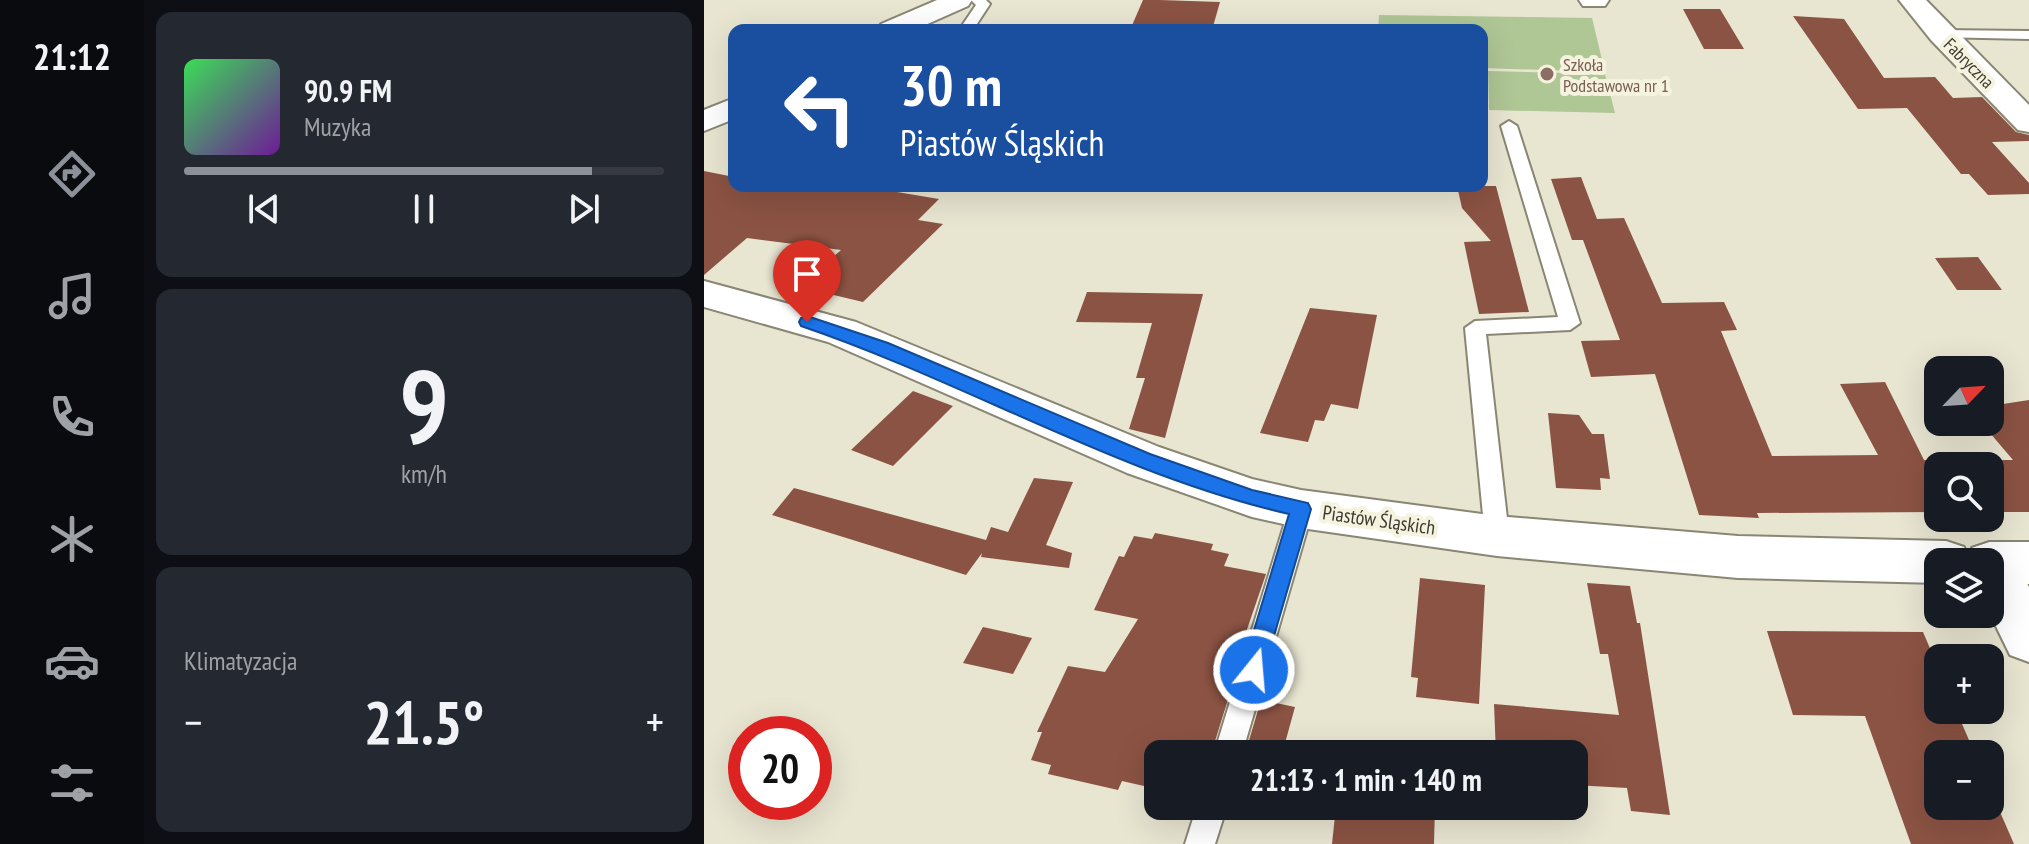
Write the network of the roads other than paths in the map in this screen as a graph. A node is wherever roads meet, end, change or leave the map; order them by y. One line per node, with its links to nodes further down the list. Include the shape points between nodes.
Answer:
1 (959, 0): 4 (street)
2 (978, 0): 5 (lane, via 983,4)
3 (1912, 0): 6 (street, Fabryczna)
4 (905, 24)
5 (970, 24)
6 (1941, 34): 7 (lane); 10 (street, Fabryczna)
7 (2029, 35)
8 (728, 110): 9 (street)
9 (704, 122)
10 (2029, 123)
11 (1509, 126): 14 (lane, via 1570,323 1475,328)
12 (704, 294): 13 (street, Piastów Śląskich, via 842,332 1143,460 1252,498)
13 (1301, 509): 14 (street, Piastów Śląskich); 20 (lane)
14 (1497, 536): 15 (street, Piastów Śląskich, via 1738,557)
15 (1924, 561)
16 (2004, 563): 17 (street)
17 (2029, 563)
18 (2004, 590): 19 (street)
19 (2029, 638)
20 (1232, 740)
21 (1208, 820): 22 (lane)
22 (1200, 844)

